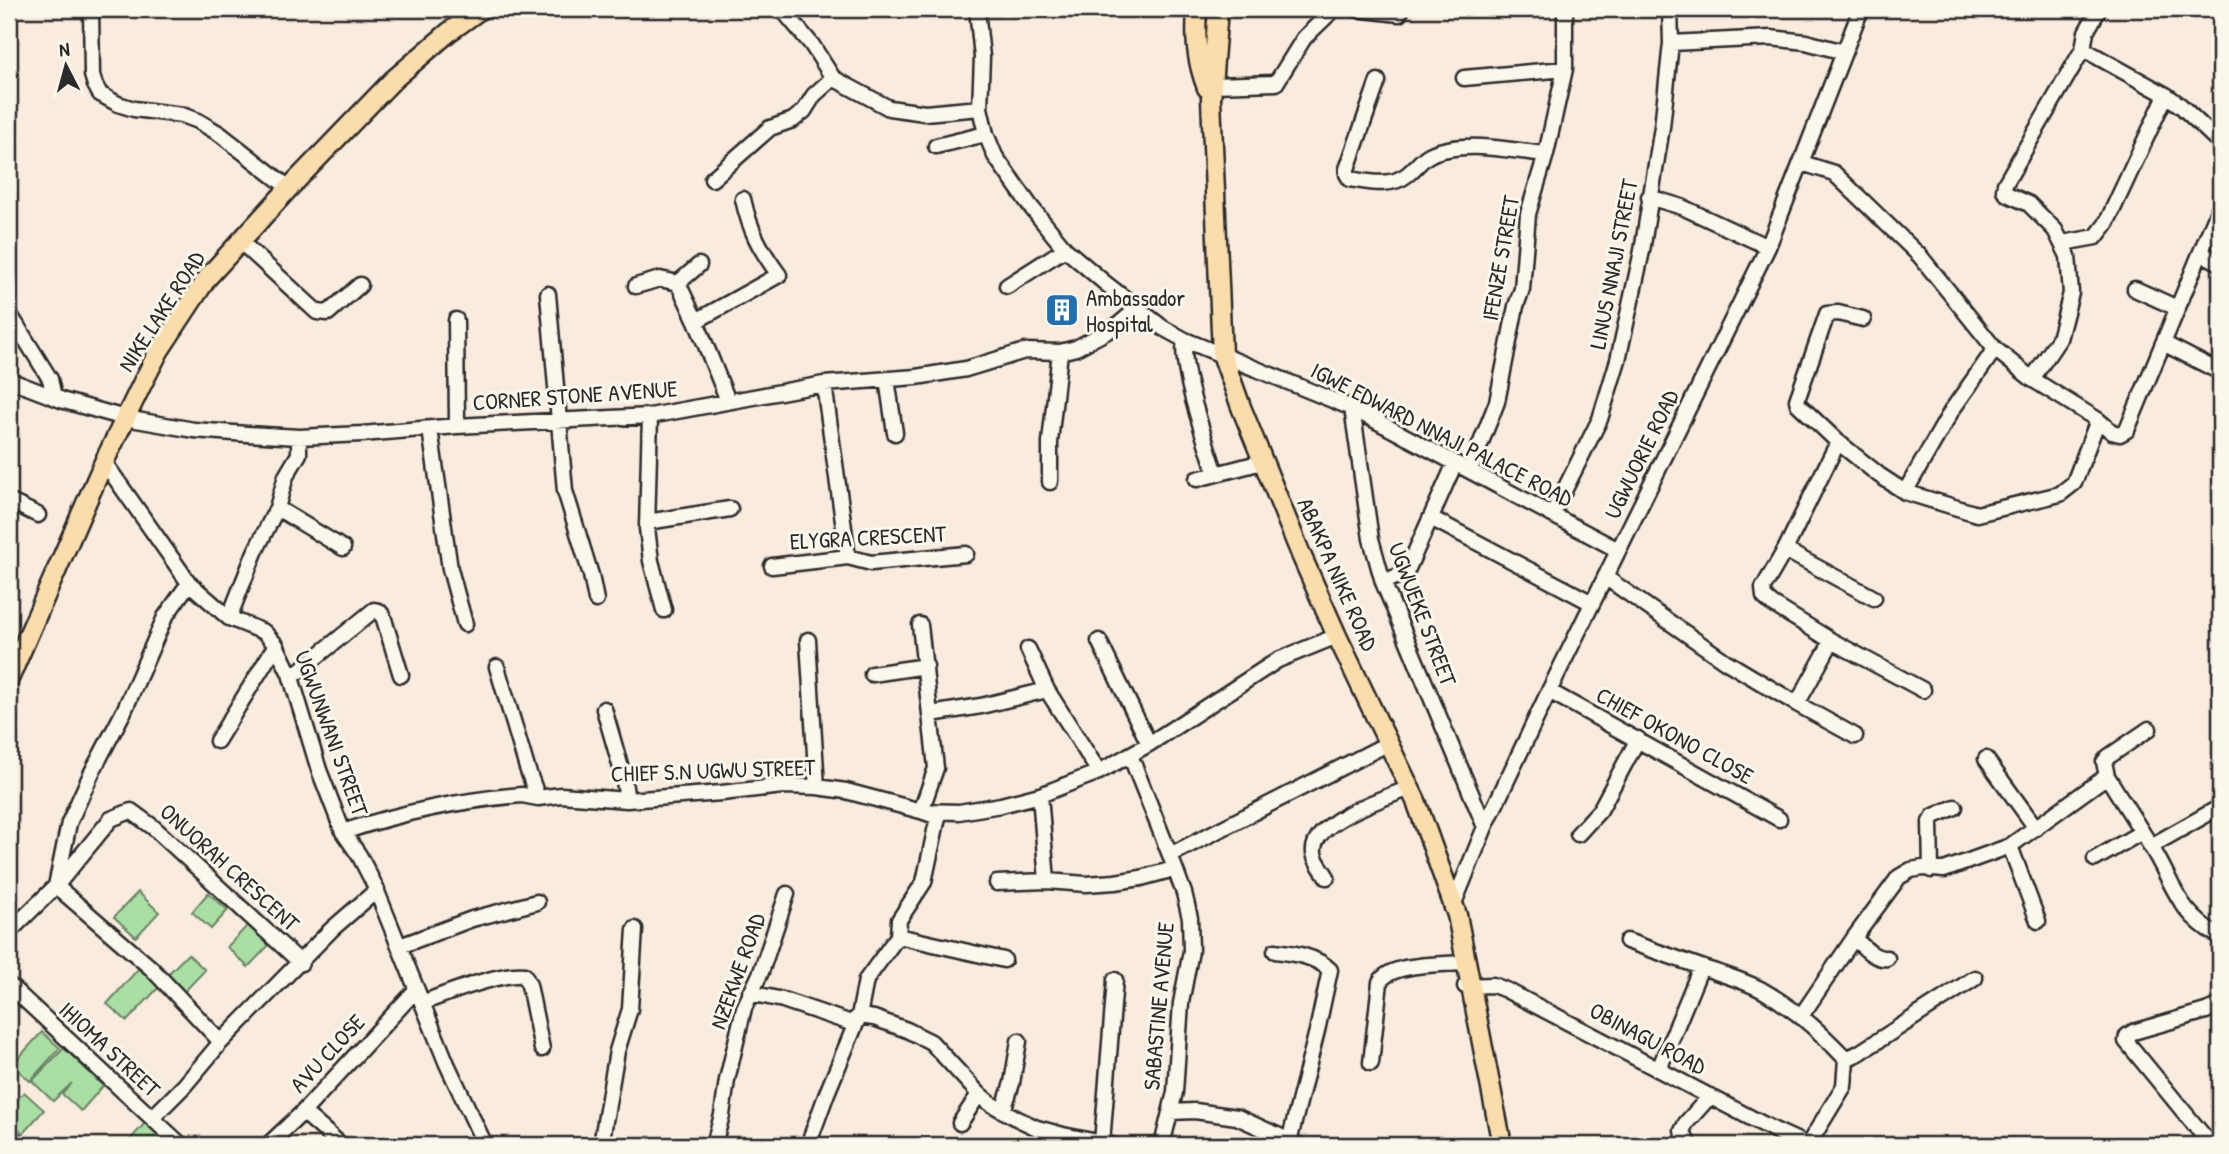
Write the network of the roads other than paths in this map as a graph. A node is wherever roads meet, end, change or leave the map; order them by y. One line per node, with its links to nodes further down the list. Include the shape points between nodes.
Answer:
1 (90, 9): 32 (street, via 92,75 100,93 134,109 198,121)
2 (481, 9): 32 (main road, NIKE LAKE ROAD, via 412,62)
3 (782, 9): 20 (street)
4 (977, 9): 25 (street, IGWE EDWARD NNAJI PALACE ROAD, via 982,57)
5 (1197, 9): 23 (main road, via 1199,67)
6 (1208, 9): 23 (main road, ABAKPA NIKE ROAD)
7 (1218, 9): 23 (main road, ABAKPA NIKE ROAD)
8 (1229, 9): 23 (main road, via 1223,69)
9 (1334, 9): 23 (street, via 1304,38 1276,83)
10 (1355, 9): 11 (street, via 1399,14)
11 (1402, 9)
12 (1565, 9): 19 (street, IFENZE STREET)
13 (1670, 9): 16 (street, LINUS NNAJI STREET)
14 (1861, 9): 18 (street, UGWUORIE ROAD)
15 (2099, 9): 17 (street)
16 (1671, 43): 18 (street, via 1771,38); 33 (street, LINUS NNAJI STREET)
17 (2082, 49): 24 (street); 37 (street, via 2004,190 2029,204)
18 (1844, 52): 30 (street, UGWUORIE ROAD)
19 (1565, 69): 21 (street); 29 (street, IFENZE STREET)
20 (833, 78): 25 (street, via 890,108 925,113); 31 (street, via 804,111 770,128)
21 (1464, 78)
22 (1378, 81): 29 (street, via 1347,169 1350,179 1393,182 1407,176 1424,157 1453,148 1478,146)
23 (1211, 87): 59 (main road, ABAKPA NIKE ROAD, via 1208,192)
24 (2166, 95): 27 (street); 37 (street, via 2106,223 2096,237)
25 (980, 108): 26 (street, IGWE EDWARD NNAJI PALACE ROAD)
26 (986, 134): 28 (street); 39 (street, IGWE EDWARD NNAJI PALACE ROAD, via 1018,190)
27 (2220, 143)
28 (936, 146)
29 (1546, 154): 80 (street, IFENZE STREET, via 1528,214 1522,289 1496,402)
30 (1802, 163): 38 (street, UGWUORIE ROAD); 57 (street, via 1834,173 1920,256)
31 (712, 179)
32 (289, 188): 36 (main road, NIKE LAKE ROAD)
33 (1649, 197): 38 (street, via 1682,207); 88 (street, LINUS NNAJI STREET, via 1618,360 1600,419)
34 (743, 199): 54 (street, via 758,246 779,275)
35 (2220, 206): 40 (street)
36 (240, 241): 44 (street, via 317,312 328,313); 69 (main road, NIKE LAKE ROAD, via 207,278 159,351)
37 (2063, 243): 62 (street, via 2070,272 2068,307 2059,339)
38 (1768, 247): 93 (street, UGWUORIE ROAD)
39 (1065, 249): 46 (street); 50 (street, IGWE EDWARD NNAJI PALACE ROAD)
40 (2202, 253): 41 (street); 49 (street)
41 (2220, 263)
42 (699, 265): 43 (street)
43 (678, 282): 45 (street, via 660,279); 54 (street)
44 (360, 285)
45 (636, 286)
46 (1007, 286)
47 (2135, 289): 49 (street)
48 (548, 294): 70 (street)
49 (2177, 308): 56 (street)
50 (1138, 309): 55 (street, IGWE EDWARD NNAJI PALACE ROAD); 58 (street, CORNER STONE AVENUE, via 1117,326)
51 (9, 313): 65 (street, via 50,379 54,397)
52 (456, 320): 72 (street)
53 (1863, 320): 76 (street, via 1827,314 1797,400)
54 (696, 321): 66 (street)
55 (1185, 340): 59 (street, IGWE EDWARD NNAJI PALACE ROAD); 81 (street, via 1189,380)
56 (2163, 343): 60 (street); 71 (street, via 2127,430 2112,432)
57 (1995, 349): 62 (street); 84 (street, via 1952,410)
58 (1060, 352): 61 (street, CORNER STONE AVENUE, via 1025,351 966,369); 83 (street)
59 (1214, 352): 67 (street, IGWE EDWARD NNAJI PALACE ROAD); 78 (main road, ABAKPA NIKE ROAD)
60 (2220, 372)
61 (887, 379): 64 (street, CORNER STONE AVENUE); 74 (street)
62 (2032, 379): 71 (street)
63 (9, 380): 65 (street, CORNER STONE AVENUE)
64 (824, 384): 66 (street, CORNER STONE AVENUE); 96 (street)
65 (61, 400): 69 (street, CORNER STONE AVENUE)
66 (728, 401): 68 (street, CORNER STONE AVENUE)
67 (1352, 408): 79 (street, IGWE EDWARD NNAJI PALACE ROAD); 99 (street, UGWUEKE STREET, via 1371,538)
68 (649, 416): 70 (street, CORNER STONE AVENUE); 91 (street)
69 (125, 418): 75 (street, CORNER STONE AVENUE, via 194,430); 77 (main road, NIKE LAKE ROAD)
70 (558, 420): 72 (street, CORNER STONE AVENUE); 102 (street, via 565,491)
71 (2098, 420): 84 (street, via 2074,483 2060,494 1977,514)
72 (457, 426): 73 (street, CORNER STONE AVENUE)
73 (430, 429): 75 (street, CORNER STONE AVENUE); 106 (street, via 450,569)
74 (895, 432)
75 (299, 437): 86 (street, via 299,454 286,476)
76 (1838, 442): 84 (street); 94 (street)
77 (104, 462): 100 (street, UGWUNWANI STREET); 119 (main road, NIKE LAKE ROAD)
78 (1259, 463): 81 (street); 108 (main road, ABAKPA NIKE ROAD)
79 (1455, 463): 80 (street, IGWE EDWARD NNAJI PALACE ROAD); 90 (street)
80 (1470, 470): 88 (street, IGWE EDWARD NNAJI PALACE ROAD)
81 (1216, 474): 82 (street)
82 (1197, 479)
83 (1050, 482)
84 (1905, 492)
85 (9, 500): 89 (street)
86 (277, 508): 92 (street); 105 (street)
87 (730, 509): 91 (street)
88 (1552, 514): 93 (street, IGWE EDWARD NNAJI PALACE ROAD)
89 (38, 515)
90 (1431, 518): 99 (street, via 1406,573); 103 (street)
91 (647, 523): 104 (street)
92 (343, 548)
93 (1619, 550): 98 (street, UGWUORIE ROAD)
94 (1785, 550): 101 (street); 111 (street, via 1763,588 1764,597)
95 (966, 554): 96 (street, ELYGRA CRESCENT, via 871,563)
96 (848, 557): 97 (street, ELYGRA CRESCENT)
97 (772, 566)
98 (1605, 577): 103 (street, UGWUORIE ROAD); 123 (street, via 1725,661)
99 (1383, 582): 145 (street, UGWUEKE STREET)
100 (188, 583): 105 (street, UGWUNWANI STREET); 158 (street, via 165,617 69,823)
101 (1874, 598)
102 (596, 600)
103 (1592, 603): 122 (street, UGWUORIE ROAD)
104 (664, 610)
105 (229, 618): 112 (street, UGWUNWANI STREET, via 264,632)
106 (465, 624)
107 (920, 625): 114 (street)
108 (1334, 637): 130 (street, CHIEF S.N UGWU STREET, via 1278,660); 131 (main road, ABAKPA NIKE ROAD); 162 (main road, ABAKPA NIKE ROAD, via 1416,801)
109 (808, 640): 136 (street)
110 (1099, 641): 130 (street)
111 (1832, 641): 120 (street); 123 (street)
112 (276, 645): 116 (street, UGWUNWANI STREET); 129 (street)
113 (1028, 649): 121 (street)
114 (926, 666): 117 (street); 125 (street)
115 (497, 667): 139 (street)
116 (290, 674): 118 (street, via 377,610 383,616); 147 (street, UGWUNWANI STREET)
117 (872, 674)
118 (401, 675)
119 (9, 679)
120 (1923, 690)
121 (1047, 691): 125 (street); 134 (street)
122 (1549, 691): 128 (street, CHIEF OKONO CLOSE); 145 (street, UGWUORIE ROAD)
123 (1797, 704): 127 (street)
124 (604, 709): 140 (street)
125 (931, 715): 143 (street, via 936,768)
126 (2149, 729): 135 (street, via 2108,757)
127 (1855, 736)
128 (1638, 739): 144 (street, CHIEF OKONO CLOSE); 149 (street, via 1600,810)
129 (217, 741)
130 (1149, 744): 132 (street, CHIEF S.N UGWU STREET)
131 (1383, 746): 137 (main road, ABAKPA NIKE ROAD); 153 (street)
132 (1130, 755): 134 (street, CHIEF S.N UGWU STREET); 153 (street, SABASTINE AVENUE)
133 (1986, 759): 146 (street)
134 (1099, 772): 138 (street, CHIEF S.N UGWU STREET)
135 (2107, 776): 146 (street); 148 (street)
136 (817, 787): 140 (street, CHIEF S.N UGWU STREET); 143 (street, CHIEF S.N UGWU STREET)
137 (1405, 790): 155 (street, via 1332,824 1319,836 1314,855); 162 (main road, ABAKPA NIKE ROAD)
138 (1040, 795): 143 (street, CHIEF S.N UGWU STREET, via 958,812); 156 (street)
139 (538, 798): 140 (street, CHIEF S.N UGWU STREET, via 561,795); 147 (street, CHIEF S.N UGWU STREET, via 502,797 420,811)
140 (627, 800)
141 (1955, 807): 154 (street, via 1930,822)
142 (2220, 807): 151 (street)
143 (921, 811): 166 (street, via 938,817 924,882 899,920)
144 (1779, 819)
145 (1485, 827): 162 (street, UGWUORIE ROAD)
146 (2036, 828): 150 (street)
147 (343, 832): 159 (street, UGWUNWANI STREET)
148 (2142, 832): 151 (street); 152 (street)
149 (1578, 834)
150 (2010, 846): 154 (street, via 1963,865); 163 (street)
151 (2151, 846): 167 (street, via 2187,912)
152 (2095, 859)
153 (1172, 862): 156 (street, via 1141,878 1115,882); 196 (street, SABASTINE AVENUE, via 1190,918 1191,951)
154 (1931, 870): 168 (street, via 1911,870 1899,877)
155 (1327, 877)
156 (1047, 881): 157 (street)
157 (997, 883)
158 (56, 886): 165 (street, ONUORAH CRESCENT); 174 (street, ONUORAH CRESCENT, via 111,819 131,811); 187 (street, via 151,968)
159 (377, 890): 170 (street, UGWUNWANI STREET); 174 (street)
160 (787, 894): 181 (street, NZEKWE ROAD)
161 (537, 902): 170 (street, via 472,919)
162 (1452, 910): 175 (main road, ABAKPA NIKE ROAD); 180 (main road, ABAKPA NIKE ROAD)
163 (2038, 921)
164 (635, 929): 208 (street, via 630,1009 617,1051)
165 (9, 932)
166 (898, 936): 173 (street); 184 (street, via 866,980)
167 (2220, 937)
168 (1854, 938): 172 (street, via 1877,957); 185 (street)
169 (1626, 941): 176 (street)
170 (400, 946): 182 (street, UGWUNWANI STREET)
171 (1275, 951): 202 (street, via 1293,953 1330,970)
172 (1886, 958)
173 (1004, 960)
174 (301, 962): 187 (street)
175 (1460, 963): 180 (main road, ABAKPA NIKE ROAD); 190 (street, via 1400,969 1383,976)
176 (1701, 967): 185 (street, via 1761,990); 191 (street)
177 (1975, 978): 189 (street)
178 (1115, 980): 201 (street)
179 (9, 985): 197 (street, IHIOMA STREET)
180 (1468, 986): 191 (street, OBINAGU ROAD, via 1493,985 1506,990); 212 (main road, ABAKPA NIKE ROAD); 213 (main road, ABAKPA NIKE ROAD)
181 (750, 993): 184 (street, via 851,1023); 209 (street, NZEKWE ROAD)
182 (419, 997): 188 (street, via 524,975); 195 (street, AVU CLOSE); 207 (street, UGWUNWANI STREET)
183 (2220, 1005): 216 (street, via 2133,1032 2126,1041)
184 (859, 1016): 192 (street, via 931,1042); 210 (street)
185 (1801, 1016): 189 (street)
186 (1019, 1041): 194 (street)
187 (221, 1042): 197 (street)
188 (541, 1049)
189 (1846, 1059): 215 (street, via 1844,1086)
190 (1371, 1063)
191 (1659, 1069): 193 (street, OBINAGU ROAD)
192 (979, 1094): 194 (street); 198 (street)
193 (1710, 1096): 214 (street, via 1682,1131); 215 (street, OBINAGU ROAD)
194 (1003, 1111): 201 (street, via 1037,1128)
195 (303, 1112): 205 (street, AVU CLOSE); 206 (street)
196 (1170, 1112): 202 (street, via 1237,1117); 211 (street, SABASTINE AVENUE)
197 (152, 1118): 200 (street, IHIOMA STREET)
198 (960, 1122)
199 (9, 1135): 203 (street)
200 (162, 1139): 204 (street, IHIOMA STREET)
201 (1107, 1144)
202 (1294, 1144)
203 (20, 1145)
204 (181, 1145)
205 (268, 1145)
206 (341, 1145)
207 (485, 1145)
208 (601, 1145)
209 (714, 1145)
210 (808, 1145)
211 (1161, 1145)
212 (1496, 1145)
213 (1502, 1145)
214 (1689, 1145)
215 (1808, 1145)
216 (2211, 1145)

